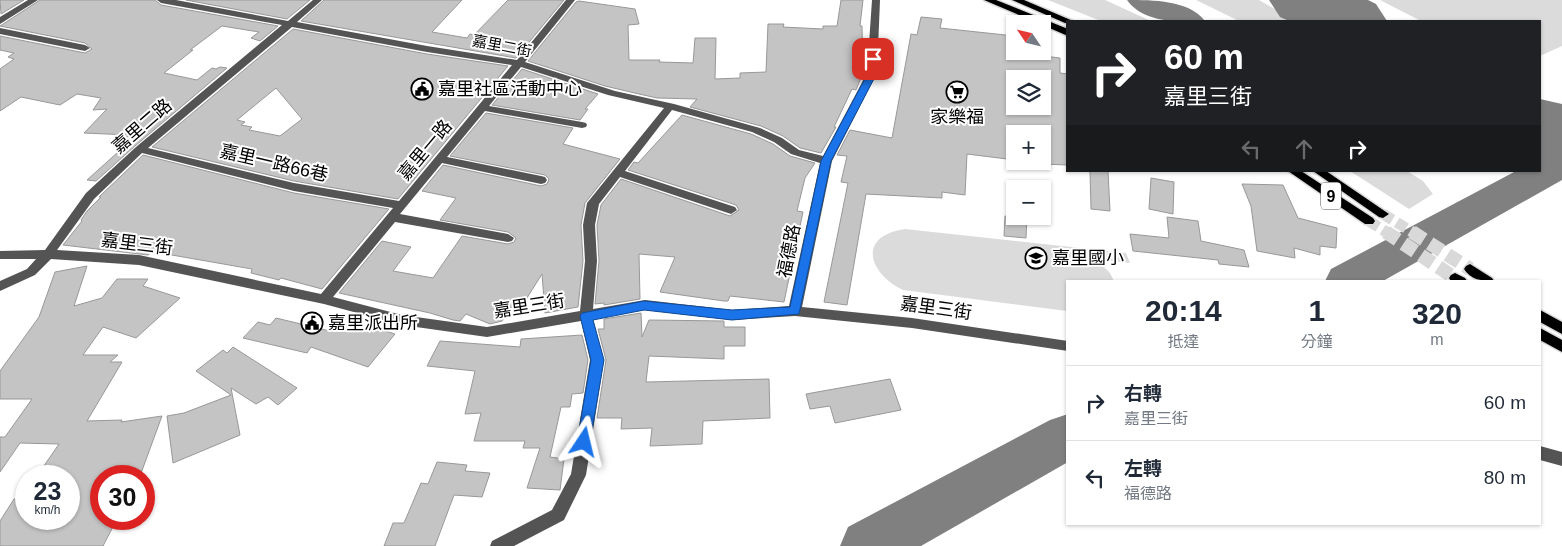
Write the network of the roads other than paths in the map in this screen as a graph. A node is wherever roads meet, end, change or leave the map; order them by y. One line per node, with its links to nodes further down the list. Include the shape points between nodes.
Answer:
1 (34, 0): 8 (street)
2 (161, 0): 10 (street, 嘉里二街)
3 (318, 0): 10 (street, 嘉里二路)
4 (571, 0): 14 (street, 嘉里一路)
5 (876, 0): 20 (street, 福德路, via 872,73)
6 (988, 0): 12 (main road)
7 (1016, 0): 9 (main road)
8 (0, 21)
9 (1066, 21)
10 (290, 24): 14 (street, 嘉里二街); 18 (street, 嘉里二路)
11 (0, 31): 13 (street)
12 (1066, 32)
13 (85, 48)
14 (520, 62): 15 (street, 嘉里二街, via 612,93); 16 (street, 嘉里一路)
15 (670, 106): 20 (street, 嘉里二街, via 756,130 795,152); 23 (street)
16 (483, 108): 17 (street); 19 (street, 嘉里一路)
17 (582, 124)
18 (140, 149): 25 (street, 嘉里一路66巷, via 294,187); 31 (street, 嘉里二路, via 90,196)
19 (439, 160): 24 (street); 25 (street, 嘉里一路)
20 (826, 161): 37 (street, 福德路)
21 (1295, 172): 29 (main road, 9)
22 (1320, 172): 27 (main road, 9)
23 (619, 173): 26 (street); 38 (street, via 593,203 589,225 591,261)
24 (541, 180)
25 (401, 206): 28 (street, 嘉里一路)
26 (731, 210)
27 (1383, 214)
28 (392, 217): 30 (street); 36 (street, 嘉里一路)
29 (1369, 221)
30 (508, 238)
31 (48, 254): 32 (street, 嘉里三街); 35 (street, 嘉里二路, via 31,272); 36 (street, 嘉里三街, via 138,260)
32 (0, 255)
33 (1470, 269): 34 (main road)
34 (1486, 280)
35 (0, 286)
36 (324, 299): 38 (street, 嘉里三街, via 402,320 486,332)
37 (795, 311): 38 (street, 嘉里三街, via 732,315 644,306); 42 (street, 嘉里三街, via 912,323)
38 (586, 316): 46 (street, via 597,360 578,475 558,515)
39 (1541, 316): 40 (main road)
40 (1562, 329)
41 (1541, 334): 43 (main road)
42 (1066, 346)
43 (1562, 347)
44 (1541, 453): 45 (street)
45 (1562, 459)
46 (498, 546)

